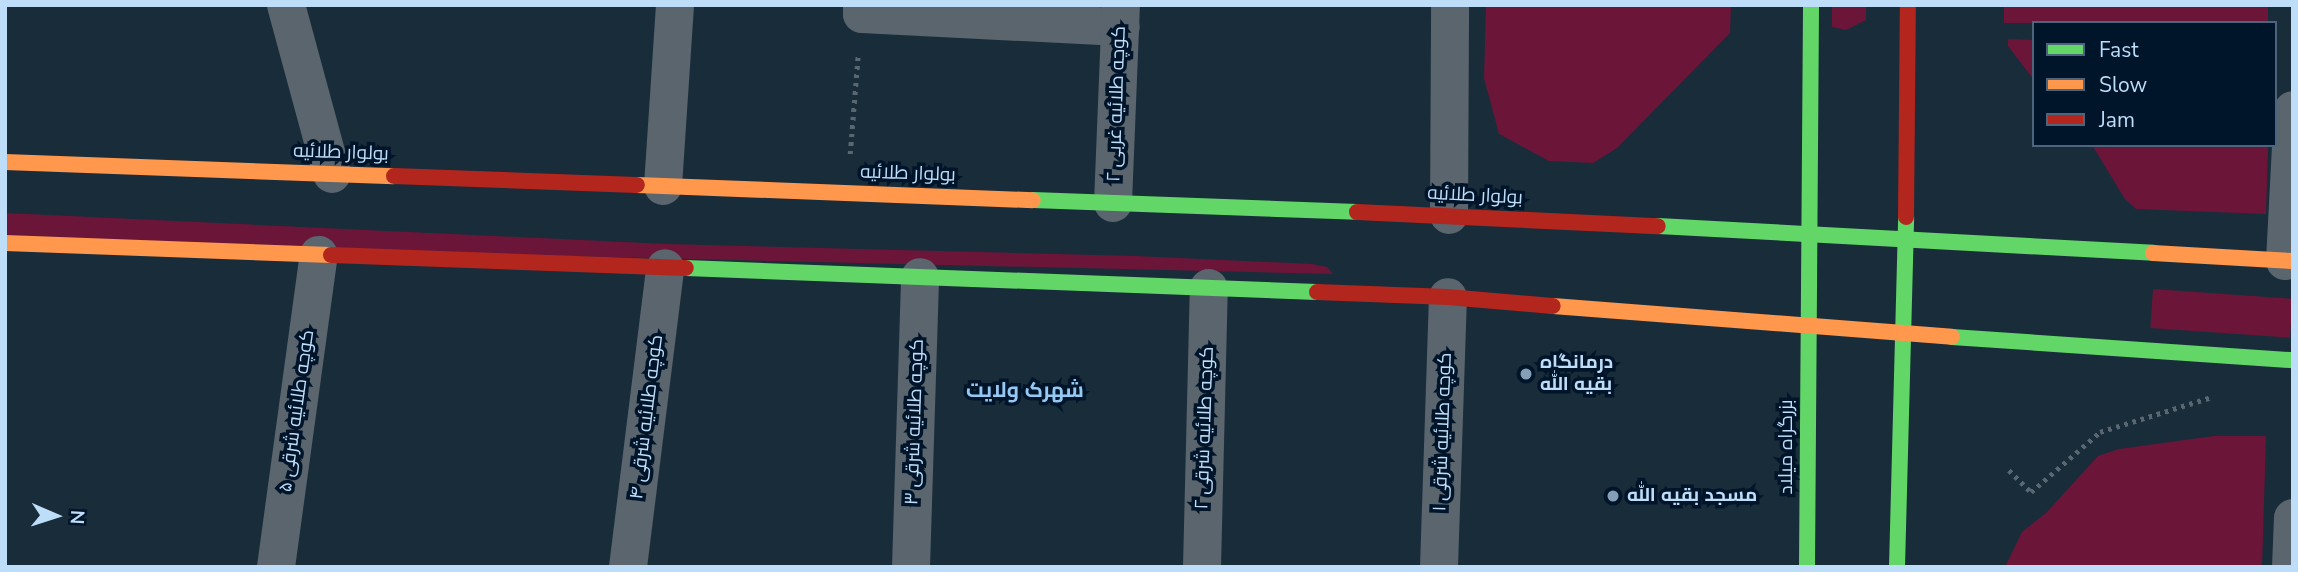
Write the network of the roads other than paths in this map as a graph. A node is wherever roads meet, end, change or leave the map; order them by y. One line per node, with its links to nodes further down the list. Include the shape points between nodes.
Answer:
1 (286, 5): 10 (street)
2 (676, 5): 11 (street)
3 (1450, 5): 13 (street)
4 (1811, 5): 14 (main road)
5 (1908, 5): 15 (main road)
6 (862, 9): 7 (street)
7 (1121, 16): 12 (street, کوچه طلائیه غربی ۲)
8 (2293, 110): 18 (street)
9 (5, 162): 10 (main road, بولوار طلائیه)
10 (332, 174): 11 (main road, بولوار طلائیه)
11 (663, 186): 12 (main road, بولوار طلائیه)
12 (1113, 203): 13 (main road, بولوار طلائیه)
13 (1450, 215): 14 (main road, بولوار طلائیه)
14 (1809, 235): 15 (main road, بولوار طلائیه); 23 (main road, بزرگراه میلاد)
15 (1906, 241): 18 (main road, بولوار طلائیه); 24 (main road)
16 (5, 243): 17 (main road)
17 (319, 255): 19 (main road); 27 (street, کوچه طلائیه شرقی ۵)
18 (2289, 261)
19 (665, 268): 20 (main road); 28 (street, کوچه طلائیه شرقی ۴)
20 (920, 278): 21 (main road); 29 (street, کوچه طلائیه شرقی ۳)
21 (1209, 288): 22 (main road); 30 (street, کوچه طلائیه شرقی ۲)
22 (1448, 297): 23 (main road); 31 (street, کوچه طلائیه شرقی ۱)
23 (1808, 327): 24 (main road); 32 (main road, بزرگراه میلاد)
24 (1904, 334): 25 (main road); 33 (main road)
25 (2293, 360)
26 (2293, 518): 34 (street)
27 (276, 567)
28 (628, 567)
29 (911, 567)
30 (1202, 567)
31 (1439, 567)
32 (1807, 567)
33 (1897, 567)
34 (2291, 567)

